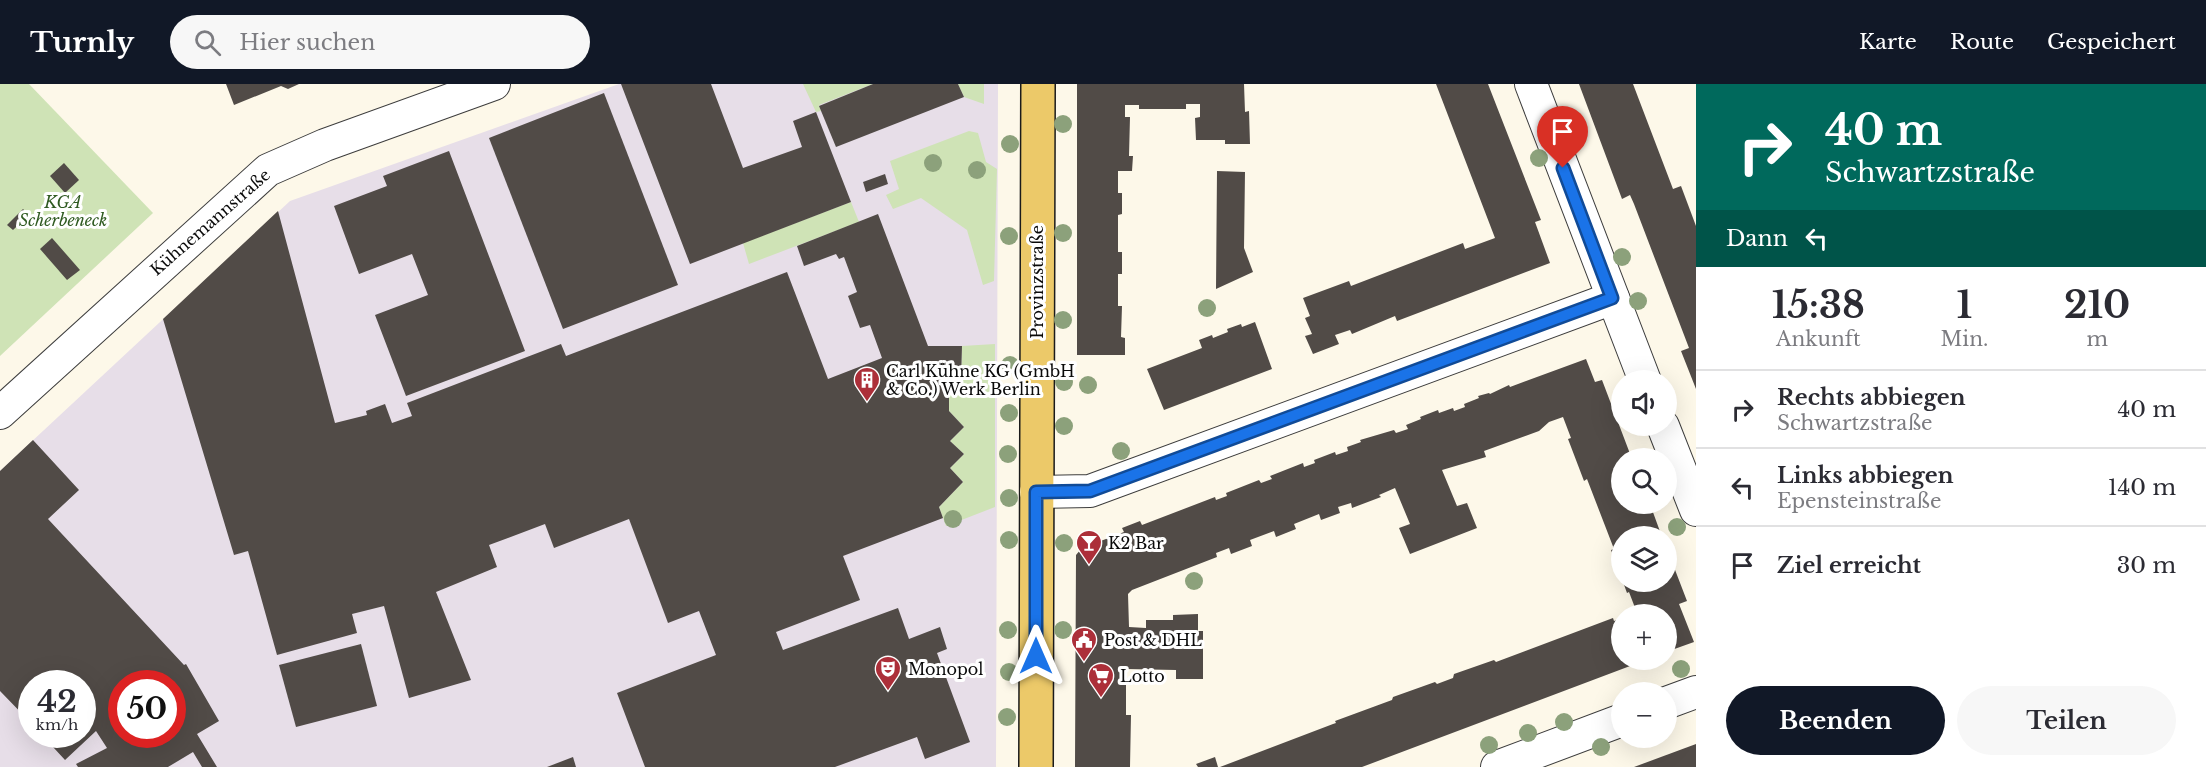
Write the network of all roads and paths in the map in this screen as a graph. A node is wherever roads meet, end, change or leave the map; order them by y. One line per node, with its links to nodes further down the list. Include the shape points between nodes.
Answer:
1 (494, 84): 6 (street, Kühnemannstraße, via 325,145 268,170)
2 (1038, 84): 8 (main road, Provinzstraße)
3 (1531, 84): 4 (street)
4 (1612, 298): 5 (street); 8 (street, via 1090,491)
5 (1641, 370)
6 (0, 413)
7 (1667, 436): 9 (street)
8 (1036, 492): 13 (main road, Provinzstraße)
9 (1696, 510)
10 (1696, 692): 11 (street)
11 (1677, 699)
12 (1611, 724): 14 (street)
13 (1036, 767)
14 (1497, 767)

